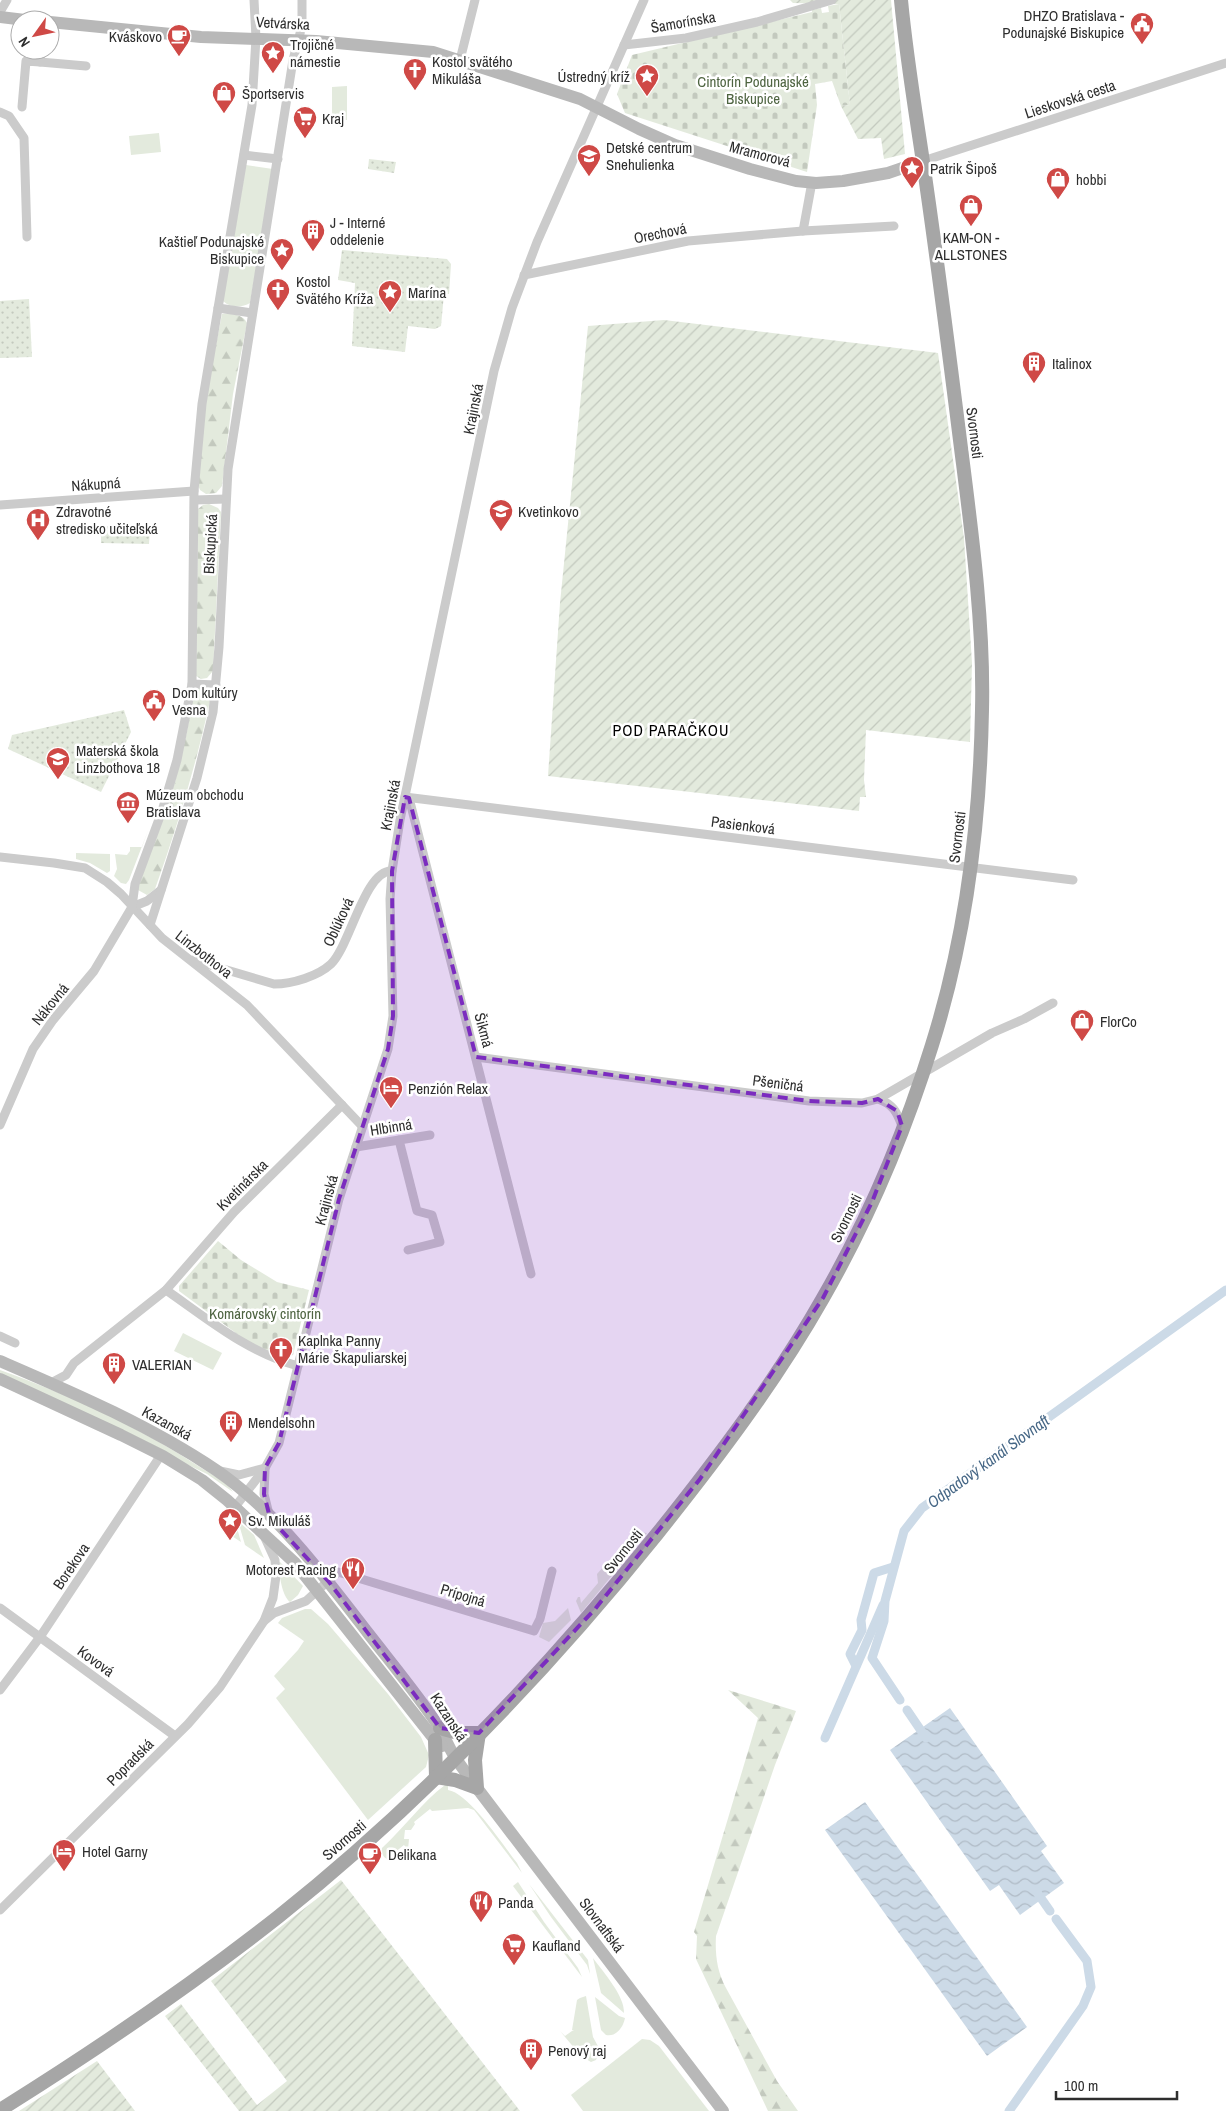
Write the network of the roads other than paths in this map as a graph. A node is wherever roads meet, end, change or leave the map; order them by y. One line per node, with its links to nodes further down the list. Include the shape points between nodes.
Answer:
1 (8, 0): 8 (street)
2 (254, 0): 10 (street)
3 (302, 0): 11 (street)
4 (475, 0): 13 (street)
5 (644, 0): 12 (street, Šamorínska)
6 (832, 0): 12 (street, Šamorínska, via 686,38)
7 (901, 0): 22 (main road, Svornosti)
8 (0, 12)
9 (60, 23): 10 (main road, Vetvárska, via 201,37)
10 (256, 38): 11 (main road, Vetvárska); 20 (street, via 254,89)
11 (299, 41): 13 (main road, Vetvárska, via 424,50); 21 (street)
12 (624, 46): 18 (street, Šamorínska)
13 (460, 60): 18 (main road, Vetvárska, via 553,89)
14 (40, 62): 16 (street); 17 (street, via 26,62)
15 (1226, 63): 22 (street, Lieskovská cesta)
16 (86, 66)
17 (22, 106)
18 (596, 107): 23 (main road, Mramorová, via 675,145 764,174); 27 (street, Krajinská)
19 (0, 112): 26 (street, via 9,116 24,138)
20 (244, 155): 21 (street); 28 (street, Biskupická)
21 (278, 159): 29 (street, Biskupická)
22 (923, 161): 23 (main road, Mramorová, via 878,175); 37 (main road, Svornosti, via 965,478 981,647 980,760)
23 (812, 182): 25 (street)
24 (894, 226): 25 (street, Orechová)
25 (803, 231): 27 (street, Orechová, via 688,241)
26 (27, 237)
27 (524, 275): 35 (street, Krajinská, via 494,372)
28 (218, 308): 29 (street); 30 (street, Biskupická, via 202,404)
29 (252, 313): 31 (street, Biskupická)
30 (195, 495): 31 (street, Nákupná); 32 (street, Nákupná); 33 (street, Biskupická)
31 (226, 499): 34 (street, Biskupická)
32 (0, 505)
33 (192, 684): 34 (street); 41 (street, Biskupická, via 177,760 134,884)
34 (216, 685): 40 (street, Biskupická, via 197,778)
35 (407, 798): 37 (street, Pasienková); 38 (street, Krajinská); 45 (street, Šikmá)
36 (0, 857): 41 (street, Linzbothova, via 85,868 107,882)
37 (970, 867): 39 (street, Pasienková); 46 (main road, Svornosti, via 950,976)
38 (392, 872): 43 (street, Oblúková, via 382,873 375,880 340,953 317,973 274,984); 50 (street, Krajinská, via 394,1016 388,1049)
39 (1074, 880)
40 (161, 890): 41 (street); 42 (street, Biskupická)
41 (132, 907): 42 (street, Linzbothova); 49 (street, Nákovná, via 94,971 52,1020 33,1049)
42 (150, 925): 43 (street, Linzbothova)
43 (188, 958): 48 (street, Linzbothova, via 247,1005)
44 (1053, 1002): 46 (street, Pšeničná)
45 (476, 1057): 47 (street, Pšeničná, via 809,1101 862,1103); 56 (street, Šikmá)
46 (922, 1072): 47 (street, Pšeničná); 51 (main road, Svornosti)
47 (878, 1098): 51 (street, via 897,1112)
48 (342, 1104): 50 (street, Linzbothova); 57 (street, Kvetinárska, via 234,1212)
49 (0, 1125)
50 (362, 1126): 54 (street, Krajinská)
51 (902, 1126): 80 (main road, Svornosti, via 872,1202 831,1283 798,1340 750,1410 622,1578 547,1663)
52 (430, 1135): 53 (street, Hlbinná)
53 (399, 1140): 54 (street, Hlbinná); 55 (street, via 418,1211 432,1215 440,1242)
54 (356, 1146): 61 (street, Krajinská, via 339,1199)
55 (408, 1250)
56 (531, 1274)
57 (166, 1290): 61 (street, via 242,1344 277,1361); 62 (street, Kvetinárska, via 74,1363)
58 (0, 1336): 59 (street)
59 (16, 1343)
60 (0, 1361): 64 (main road, Kazanská)
61 (298, 1366): 67 (street, Krajinská, via 279,1443)
62 (66, 1375): 64 (street, Kvetinárska); 65 (street)
63 (0, 1379): 66 (main road, Kazanská)
64 (52, 1383): 65 (main road, Kazanská)
65 (77, 1395): 68 (main road, Kazanská, via 138,1424)
66 (161, 1455): 70 (main road, Kazanská, via 202,1480); 78 (street, Borekova)
67 (265, 1468): 68 (street, via 240,1475); 69 (street, Krajinská); 71 (street, via 264,1494)
68 (217, 1471): 69 (main road, Kazanská)
69 (246, 1494): 70 (street, Krajinská); 71 (main road, Kazanská)
70 (235, 1507): 72 (main road, Kazanská)
71 (270, 1518): 74 (main road, Kazanská)
72 (260, 1529): 75 (main road, Kazanská, via 295,1563); 77 (street, Popradská, via 275,1560 276,1576 273,1598)
73 (552, 1572): 74 (street, Prípojná, via 534,1631 338,1572)
74 (329, 1582): 75 (street, Popradská); 81 (main road, Kazanská)
75 (318, 1592): 77 (street, Popradská); 81 (main road, Kazanská)
76 (0, 1608): 78 (street, Kovová)
77 (264, 1621): 82 (street, Popradská, via 220,1686)
78 (40, 1638): 79 (street, Borekova); 82 (street, Kovová)
79 (0, 1690)
80 (479, 1733): 81 (main road); 83 (main road, Svornosti); 85 (main road, via 475,1760)
81 (437, 1734): 83 (main road, Kazanská); 84 (main road)
82 (176, 1736): 86 (street, Popradská)
83 (455, 1758): 84 (main road, Svornosti); 85 (main road, Slovnaftská)
84 (436, 1777): 85 (main road); 87 (main road, Svornosti, via 342,1864 220,1962 92,2052)
85 (477, 1788): 88 (main road, Slovnaftská)
86 (0, 1910)
87 (0, 2110)
88 (723, 2111)

